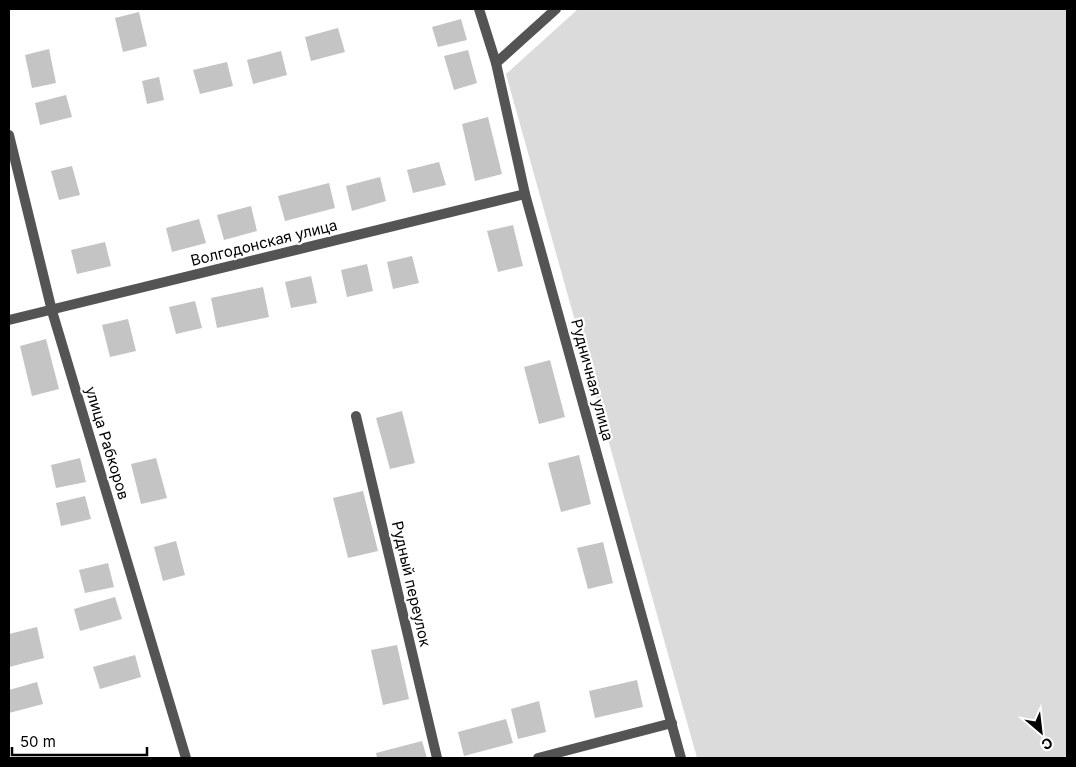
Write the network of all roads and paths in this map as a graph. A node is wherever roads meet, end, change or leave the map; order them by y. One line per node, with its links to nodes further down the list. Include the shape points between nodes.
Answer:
1 (479, 9): 3 (street, Рудничная улица)
2 (556, 9): 3 (street)
3 (496, 63): 5 (street, Рудничная улица)
4 (9, 135): 6 (street, улица Рабкоров)
5 (525, 194): 6 (street, Волгодонская улица); 9 (street, Рудничная улица)
6 (52, 311): 7 (street, Волгодонская улица); 10 (street, улица Рабкоров)
7 (9, 320)
8 (356, 416): 11 (street, Рудный переулок)
9 (672, 723): 12 (street); 13 (street, Рудничная улица)
10 (186, 758)
11 (437, 758)
12 (538, 758)
13 (681, 758)

